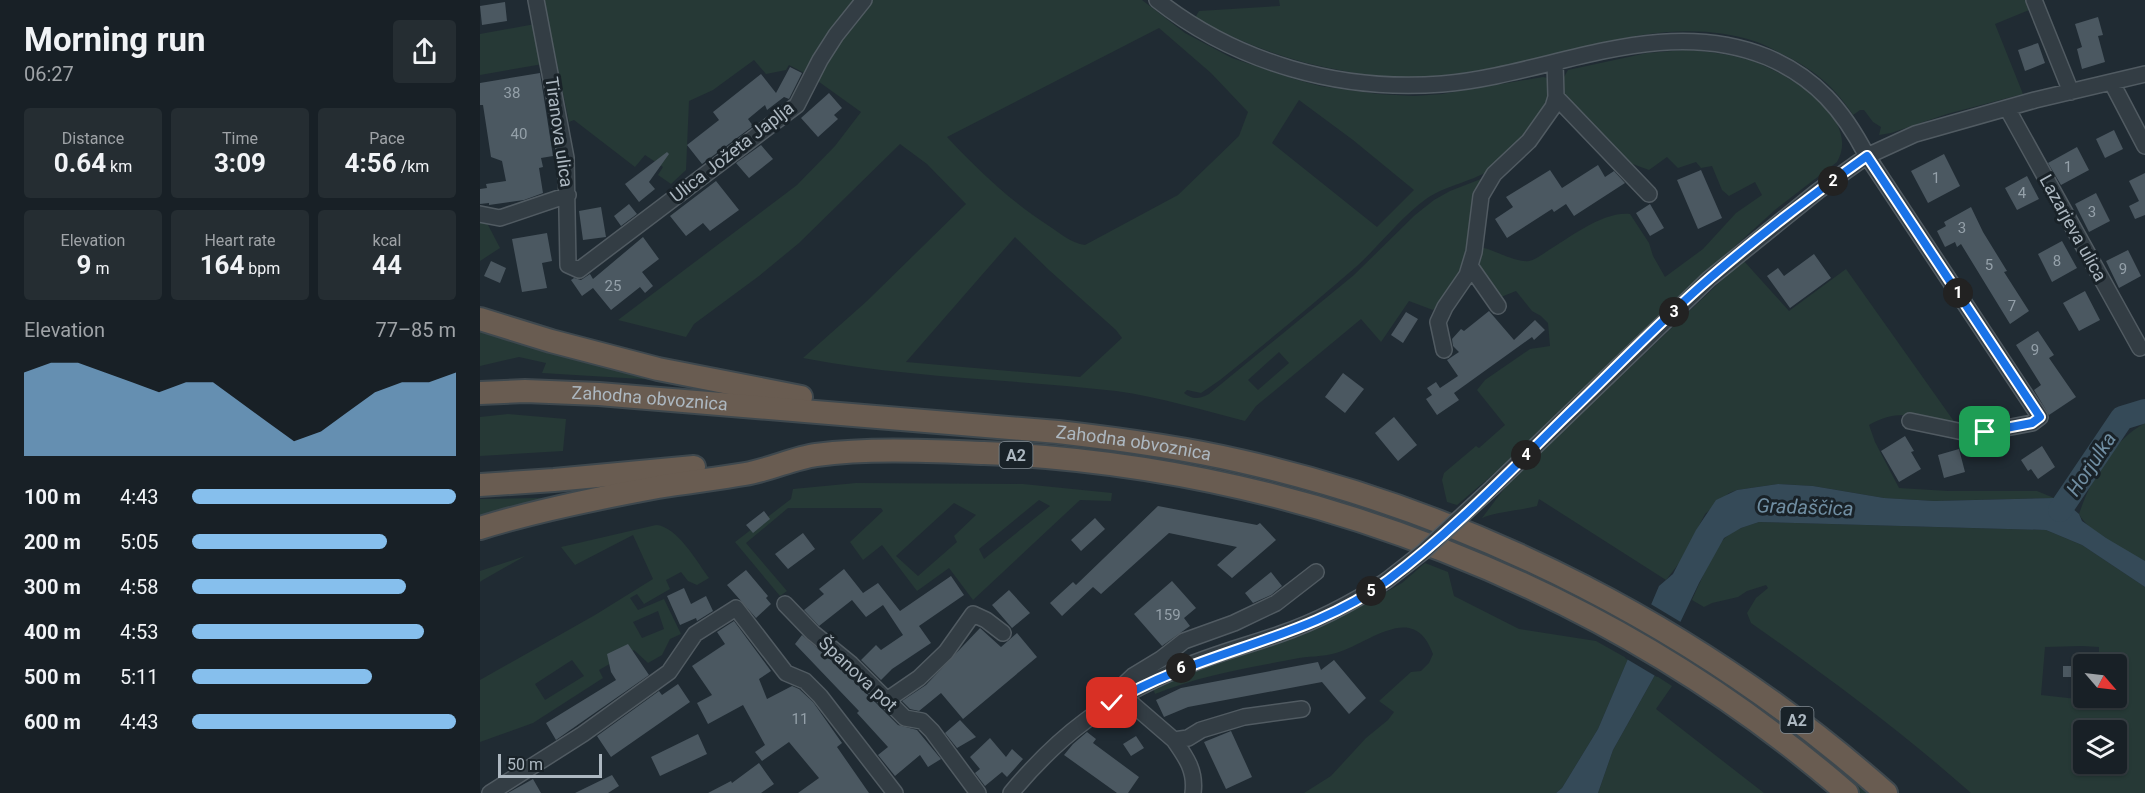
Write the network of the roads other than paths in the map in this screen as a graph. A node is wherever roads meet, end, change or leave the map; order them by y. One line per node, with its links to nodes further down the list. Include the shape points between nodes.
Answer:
1 (536, 0): 14 (street, Tiranova ulica, via 566,158)
2 (864, 0): 16 (street, Ulica Jožeta Japlja, via 820,60 797,105 579,270)
3 (1157, 0): 5 (street, via 1188,23 1244,52 1307,73 1353,82 1442,84)
4 (2034, 0): 8 (street)
5 (1555, 62): 9 (street); 12 (street, via 1653,42 1691,40 1751,51 1811,82 1833,103)
6 (2145, 74): 7 (street)
7 (2112, 83): 8 (street); 11 (street)
8 (2072, 92): 10 (street)
9 (1556, 97): 13 (street); 17 (street, via 1529,141 1494,174 1481,196)
10 (2007, 108): 12 (street, via 1915,134); 20 (street, Lazarjeva ulica)
11 (2145, 146)
12 (1867, 156): 24 (street, via 2040,417 2032,423 1974,432); 32 (street, bridge, via 1709,279 1493,487 1386,581 1318,619 1178,669)
13 (1649, 194)
14 (568, 195): 15 (street, via 500,218); 16 (street, Tiranova ulica)
15 (480, 214)
16 (568, 265)
17 (1470, 266): 18 (street); 21 (street, via 1438,322)
18 (1498, 306)
19 (480, 319): 23 (highway, via 630,362 788,393)
20 (2140, 348)
21 (1444, 350)
22 (480, 393): 23 (highway, Zahodna obvoznica / A2, via 600,394)
23 (863, 415): 41 (highway, Zahodna obvoznica / A2, via 1020,428 1204,453 1276,470 1418,513 1509,551 1615,603 1703,654 1792,716)
24 (1910, 421)
25 (812, 455): 26 (highway); 27 (highway, Zahodna obvoznica / A2, via 758,471 661,486); 40 (highway, Zahodna obvoznica / A2, via 923,451 1034,456 1218,482 1325,510 1433,547 1510,579 1603,626 1691,678)
26 (480, 485)
27 (480, 528)
28 (1316, 572): 32 (street, via 1276,603 1184,641 1133,676 1117,691)
29 (785, 604): 31 (street, Španova pot)
30 (1003, 633): 31 (street, via 973,614 946,652 919,678)
31 (887, 700): 37 (street, Španova pot, via 905,718 922,721 932,731)
32 (1117, 700): 34 (street); 38 (street, via 1059,741)
33 (1302, 709): 34 (street, via 1244,717)
34 (1174, 740): 39 (street, via 1189,760)
35 (490, 793): 36 (street, via 583,735 669,672 695,634 736,608 786,673 805,681 820,696)
36 (895, 793)
37 (978, 793)
38 (1011, 793)
39 (1193, 793)
40 (1847, 793)
41 (1886, 793)

